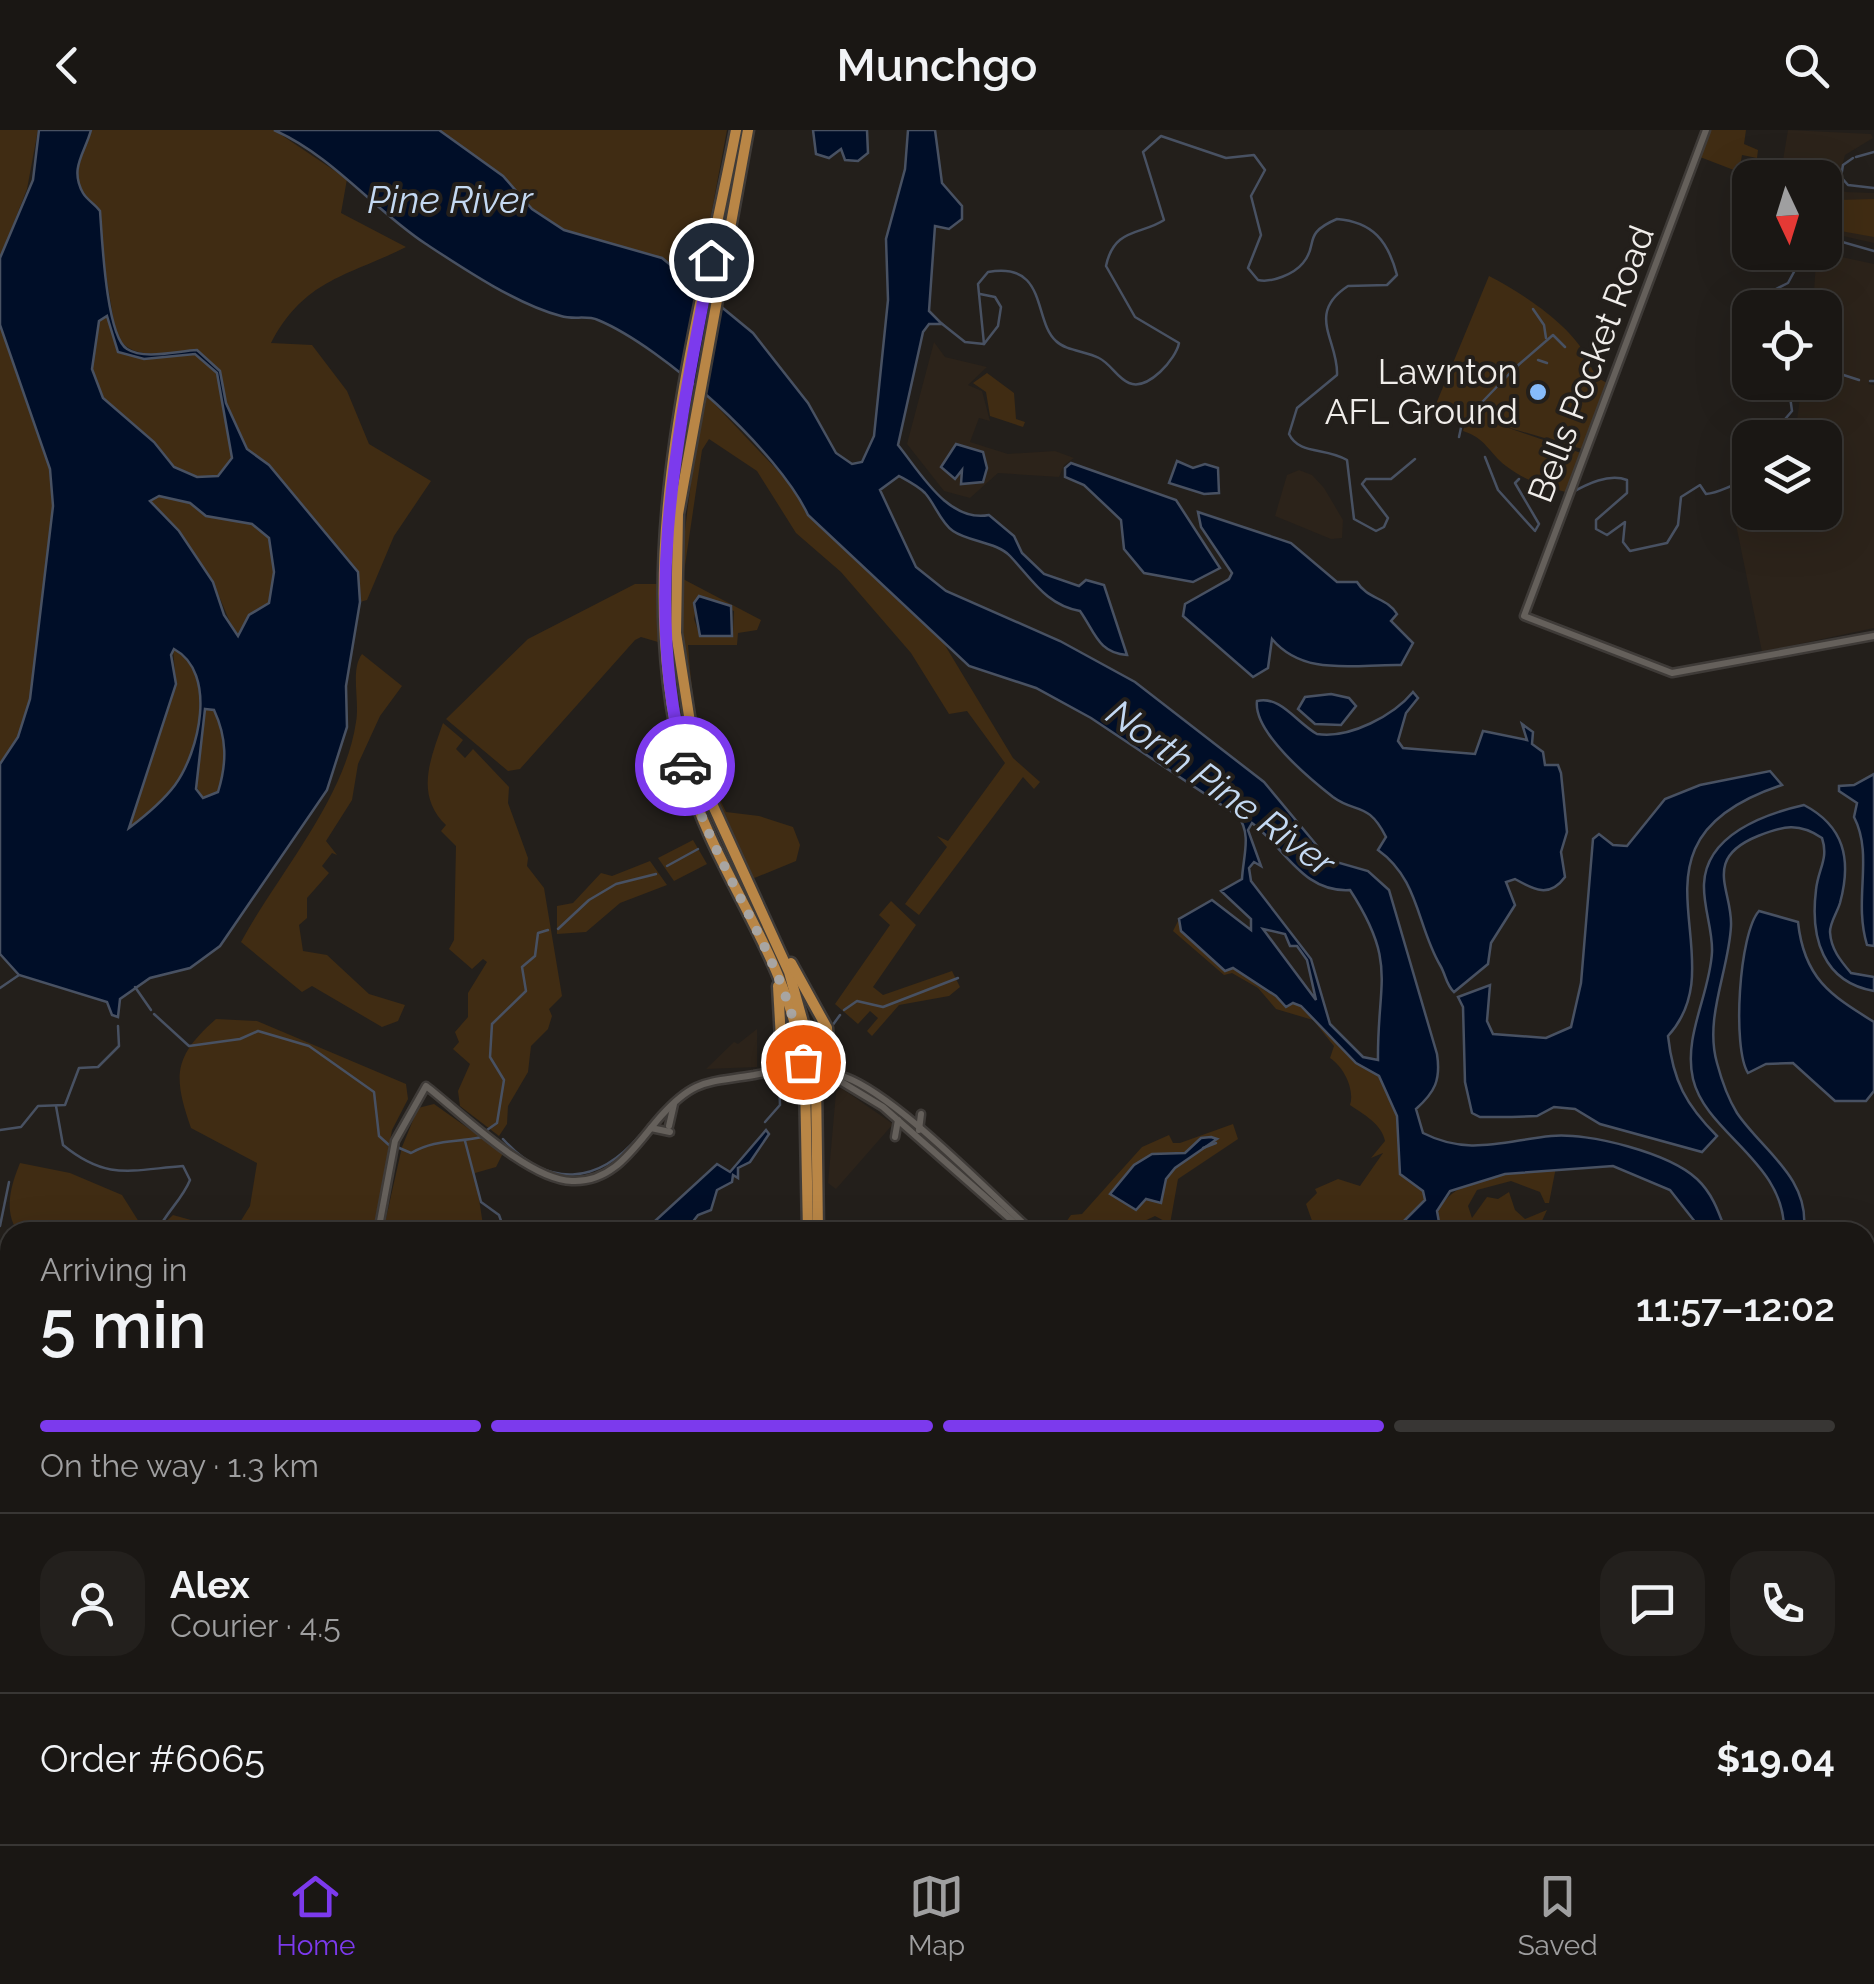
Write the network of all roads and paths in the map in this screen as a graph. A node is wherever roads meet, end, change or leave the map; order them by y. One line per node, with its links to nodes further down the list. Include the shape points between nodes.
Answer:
1 (736, 130): 5 (highway, via 665,530 663,595 672,703 695,798)
2 (748, 130): 6 (highway, via 675,553 676,633 684,704 706,794)
3 (1706, 130): 4 (main road, Bells Pocket Road, via 1525,617 1669,672)
4 (1874, 634)
5 (763, 938): 7 (highway); 8 (highway, via 780,992)
6 (780, 950): 7 (highway, via 797,993); 9 (highway, via 825,1024)
7 (808, 1062): 13 (highway, bridge)
8 (781, 1069): 9 (main road); 12 (main road)
9 (832, 1071): 11 (highway); 18 (main road)
10 (699, 1074): 12 (main road)
11 (846, 1077): 18 (main road)
12 (707, 1080): 15 (main road)
13 (810, 1081): 22 (highway); 23 (highway)
14 (423, 1090): 16 (main road); 16 (main road); 21 (main road, via 393,1147)
15 (674, 1103): 17 (main road); 19 (main road, via 669,1129)
16 (452, 1108): 19 (main road, via 550,1176 573,1182 614,1168)
17 (664, 1112): 19 (main road); 19 (main road, via 650,1113)
18 (899, 1117): 20 (main road); 20 (main road, via 918,1115); 20 (main road, via 898,1136)
19 (650, 1128)
20 (919, 1135): 24 (main road)
21 (380, 1222)
22 (808, 1222)
23 (817, 1222)
24 (1018, 1222)

